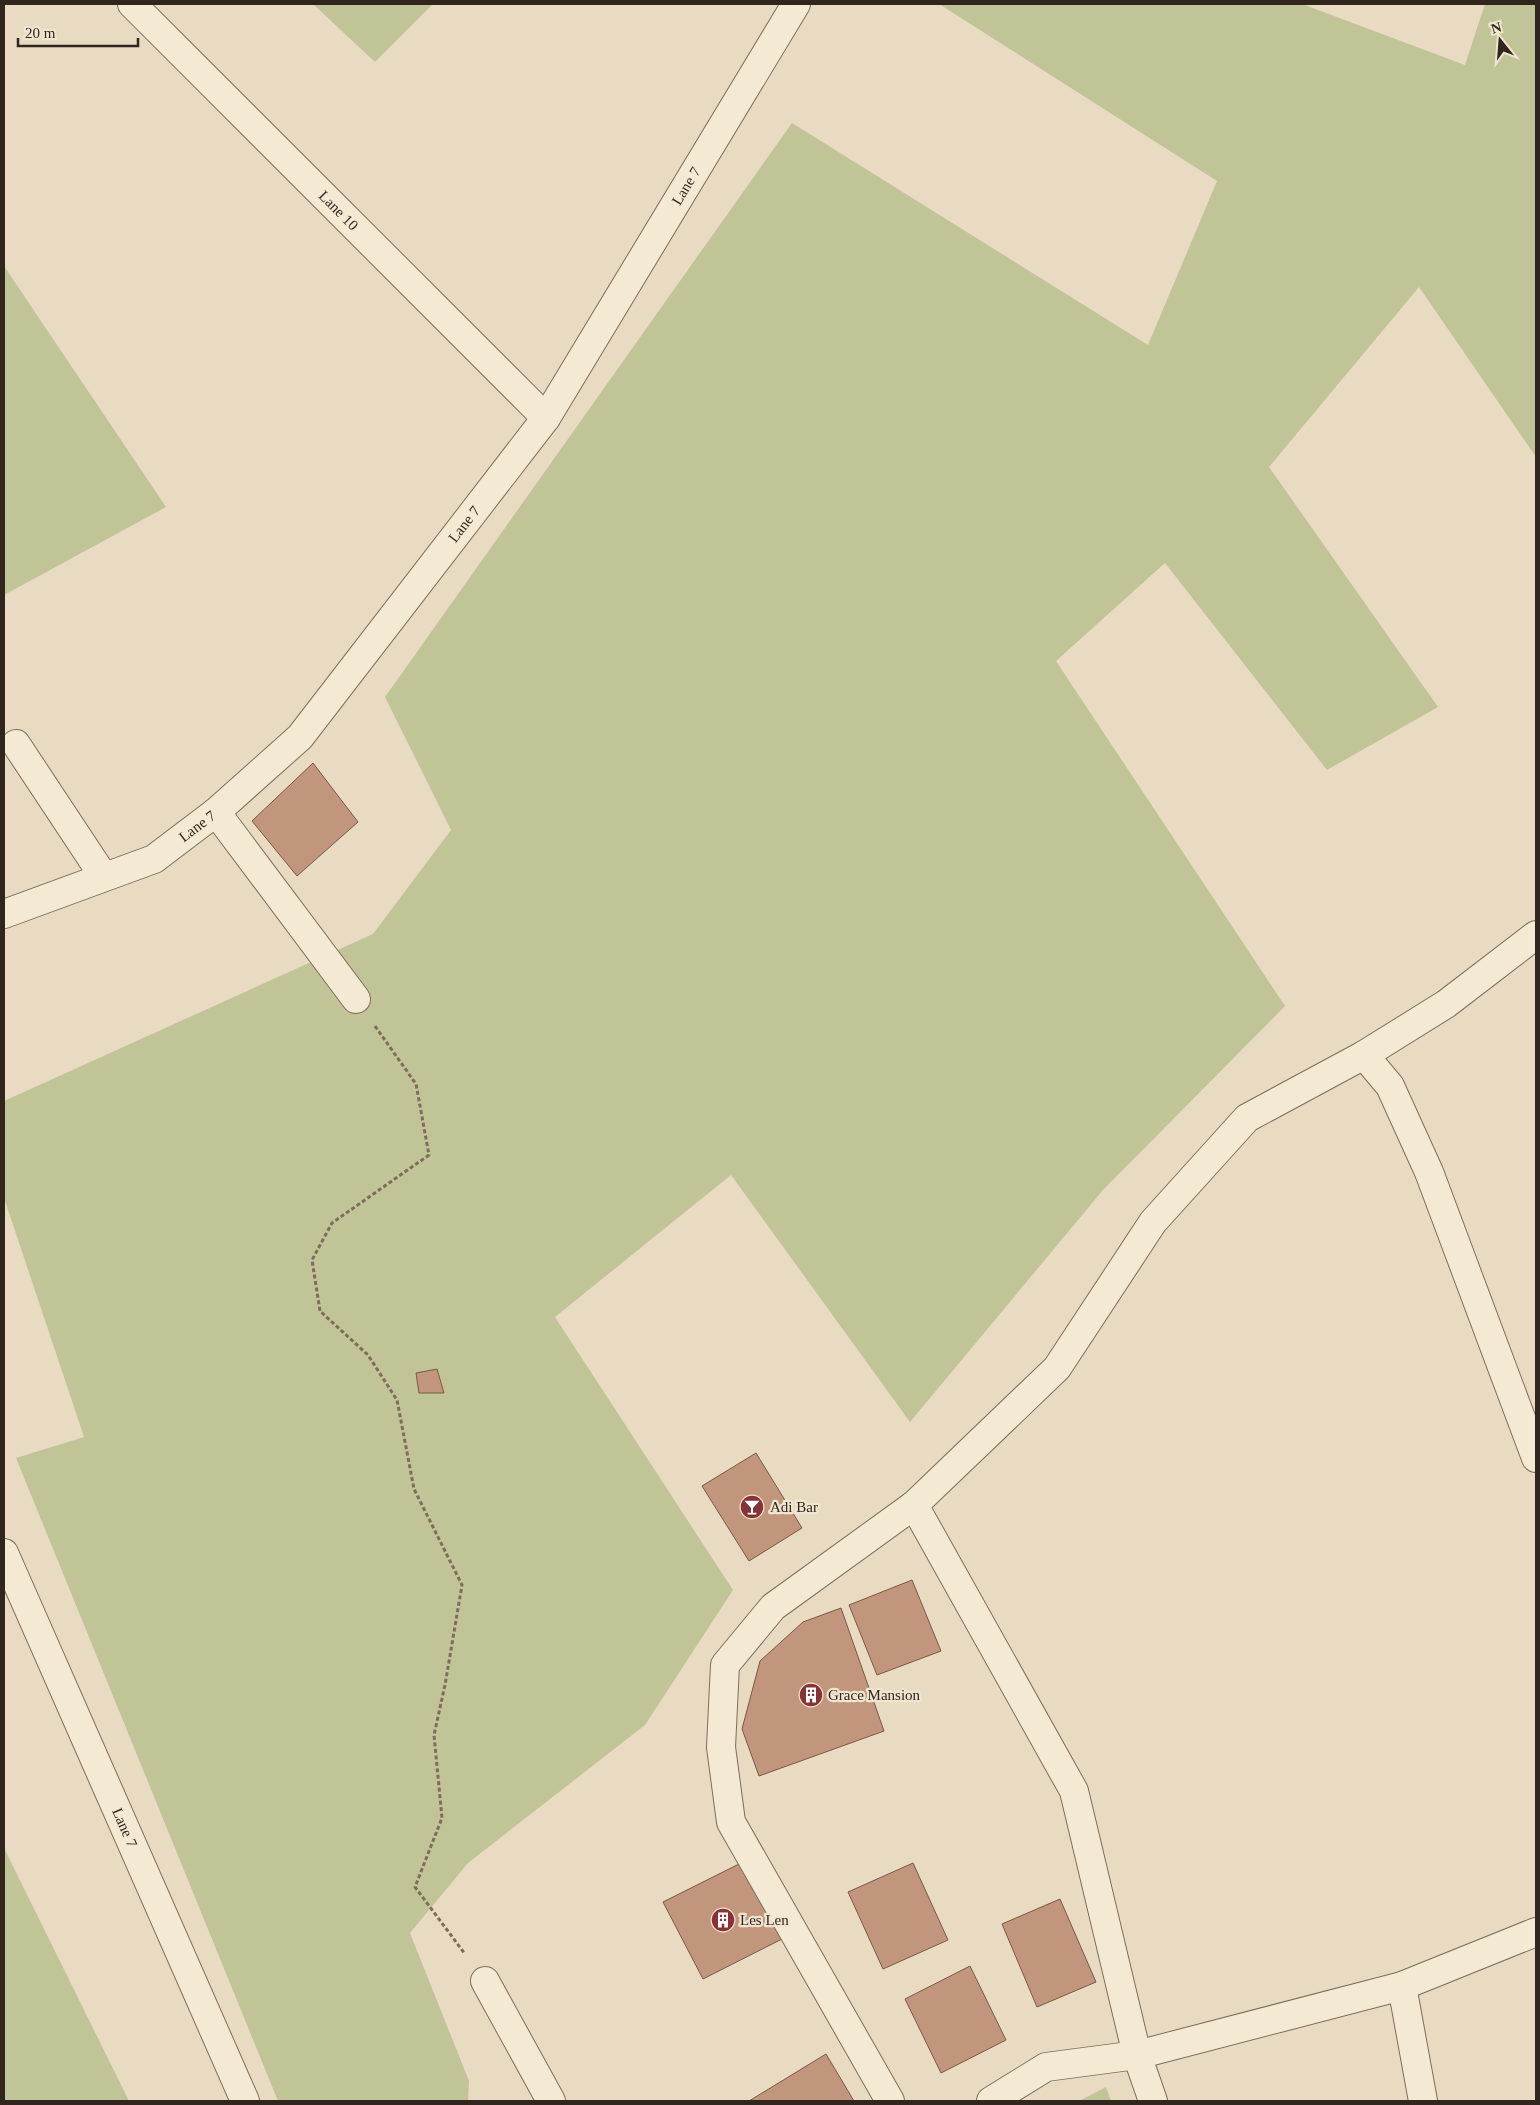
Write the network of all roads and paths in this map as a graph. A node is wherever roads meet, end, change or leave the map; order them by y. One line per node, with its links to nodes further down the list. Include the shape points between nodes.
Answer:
1 (132, 4): 3 (street, Lane 10)
2 (796, 4): 3 (street, Lane 7)
3 (546, 418): 5 (street, Lane 7, via 300,737)
4 (16, 744): 6 (street)
5 (216, 812): 6 (street, Lane 7, via 154,859); 9 (street)
6 (104, 877): 7 (street, Lane 7)
7 (6, 908)
8 (1536, 935): 10 (street, via 1446,1004)
9 (356, 999): 15 (path, via 416,1084 429,1156 332,1223 312,1260 320,1311 368,1355 397,1400 414,1489 462,1585 434,1735 442,1818 415,1887)
10 (1364, 1055): 11 (street, via 1390,1086 1429,1172); 12 (street, via 1247,1118 1153,1222 1057,1368)
11 (1536, 1458)
12 (914, 1505): 17 (street, via 1074,1791); 20 (street, via 773,1607 725,1665 721,1747 731,1822)
13 (4, 1553): 18 (street, Lane 7)
14 (1536, 1932): 16 (street)
15 (485, 1981): 19 (street)
16 (1402, 1986): 17 (street); 23 (street)
17 (1137, 2055): 21 (street, via 1046,2067); 22 (street)
18 (245, 2101)
19 (551, 2101)
20 (890, 2101)
21 (991, 2101)
22 (1153, 2101)
23 (1423, 2101)

